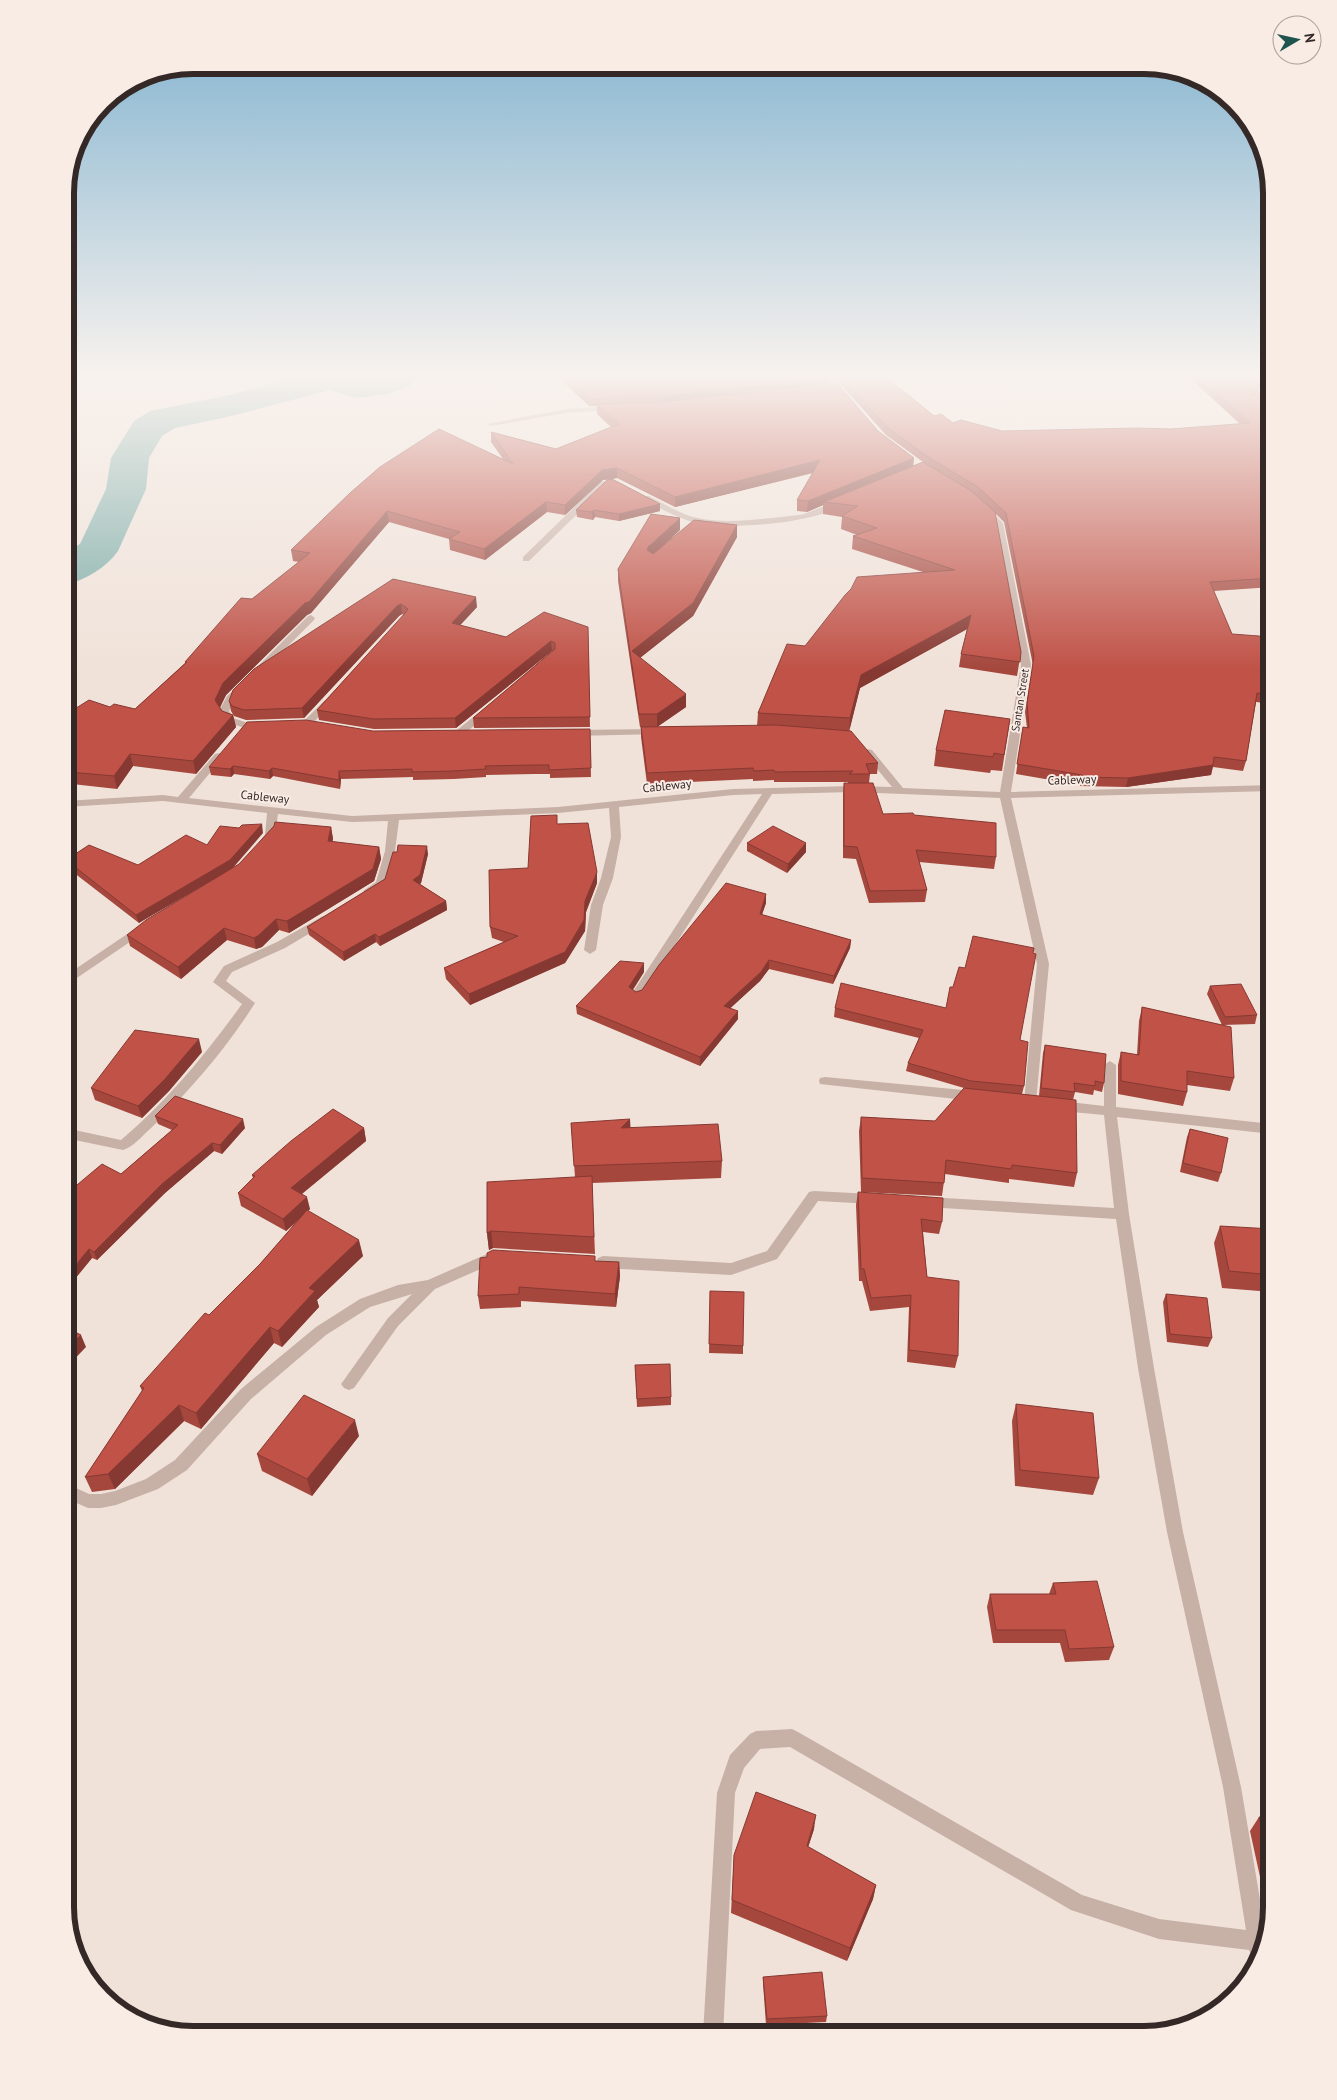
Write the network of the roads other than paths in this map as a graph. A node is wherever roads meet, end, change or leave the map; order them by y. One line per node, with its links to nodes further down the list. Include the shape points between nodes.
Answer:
1 (842, 502): 3 (street, via 806,517 770,522 695,524 613,482 603,484)
2 (980, 505): 19 (street, Santan Street, via 999,523 1026,665)
3 (526, 559)
4 (311, 618): 8 (street, via 230,698 224,711 229,720)
5 (334, 695): 7 (street, via 313,724)
6 (494, 704): 10 (street)
7 (281, 724)
8 (246, 728)
9 (673, 732): 12 (street)
10 (460, 733): 11 (street); 13 (street)
11 (479, 733)
12 (566, 733)
13 (435, 734)
14 (864, 747): 18 (street)
15 (226, 748): 20 (street)
16 (1263, 788): 19 (street, Cableway)
17 (770, 791): 18 (street, Cableway); 22 (street, Cableway); 31 (street)
18 (900, 791): 19 (street, Cableway)
19 (1006, 795): 35 (street, Santan Street, via 1043,964 1034,1102)
20 (181, 800): 21 (street, Cableway, via 163,798); 23 (street, Cableway)
21 (74, 803)
22 (614, 804): 24 (street, Cableway, via 558,810); 29 (street, via 616,836 597,905)
23 (274, 810): 24 (street, Cableway, via 352,818); 25 (street, via 270,836)
24 (394, 817): 26 (street, via 390,851 381,884)
25 (257, 850)
26 (357, 899)
27 (334, 914): 37 (street, via 281,946 228,969 219,982 249,1003 213,1054 152,1122 123,1145)
28 (154, 921): 30 (street)
29 (590, 950)
30 (74, 975)
31 (637, 995)
32 (1110, 1065): 35 (street)
33 (825, 1081): 34 (street)
34 (991, 1098)
35 (1110, 1112): 36 (street); 40 (street)
36 (1263, 1128)
37 (74, 1136)
38 (884, 1200): 42 (street, via 814,1196 772,1255 732,1269)
39 (914, 1201): 40 (street)
40 (1122, 1214): 46 (street, via 1175,1532 1232,1787)
41 (513, 1257): 43 (street, via 493,1256)
42 (593, 1261)
43 (430, 1285): 44 (street, via 394,1322); 45 (street, via 398,1290 365,1303 322,1332 246,1394 181,1465 152,1484 101,1501 88,1501)
44 (349, 1384)
45 (74, 1494)
46 (1258, 1943)
47 (1258, 1945): 48 (street, via 1159,1929 1078,1903 792,1738 756,1740 737,1762 726,1793)
48 (713, 2026)

